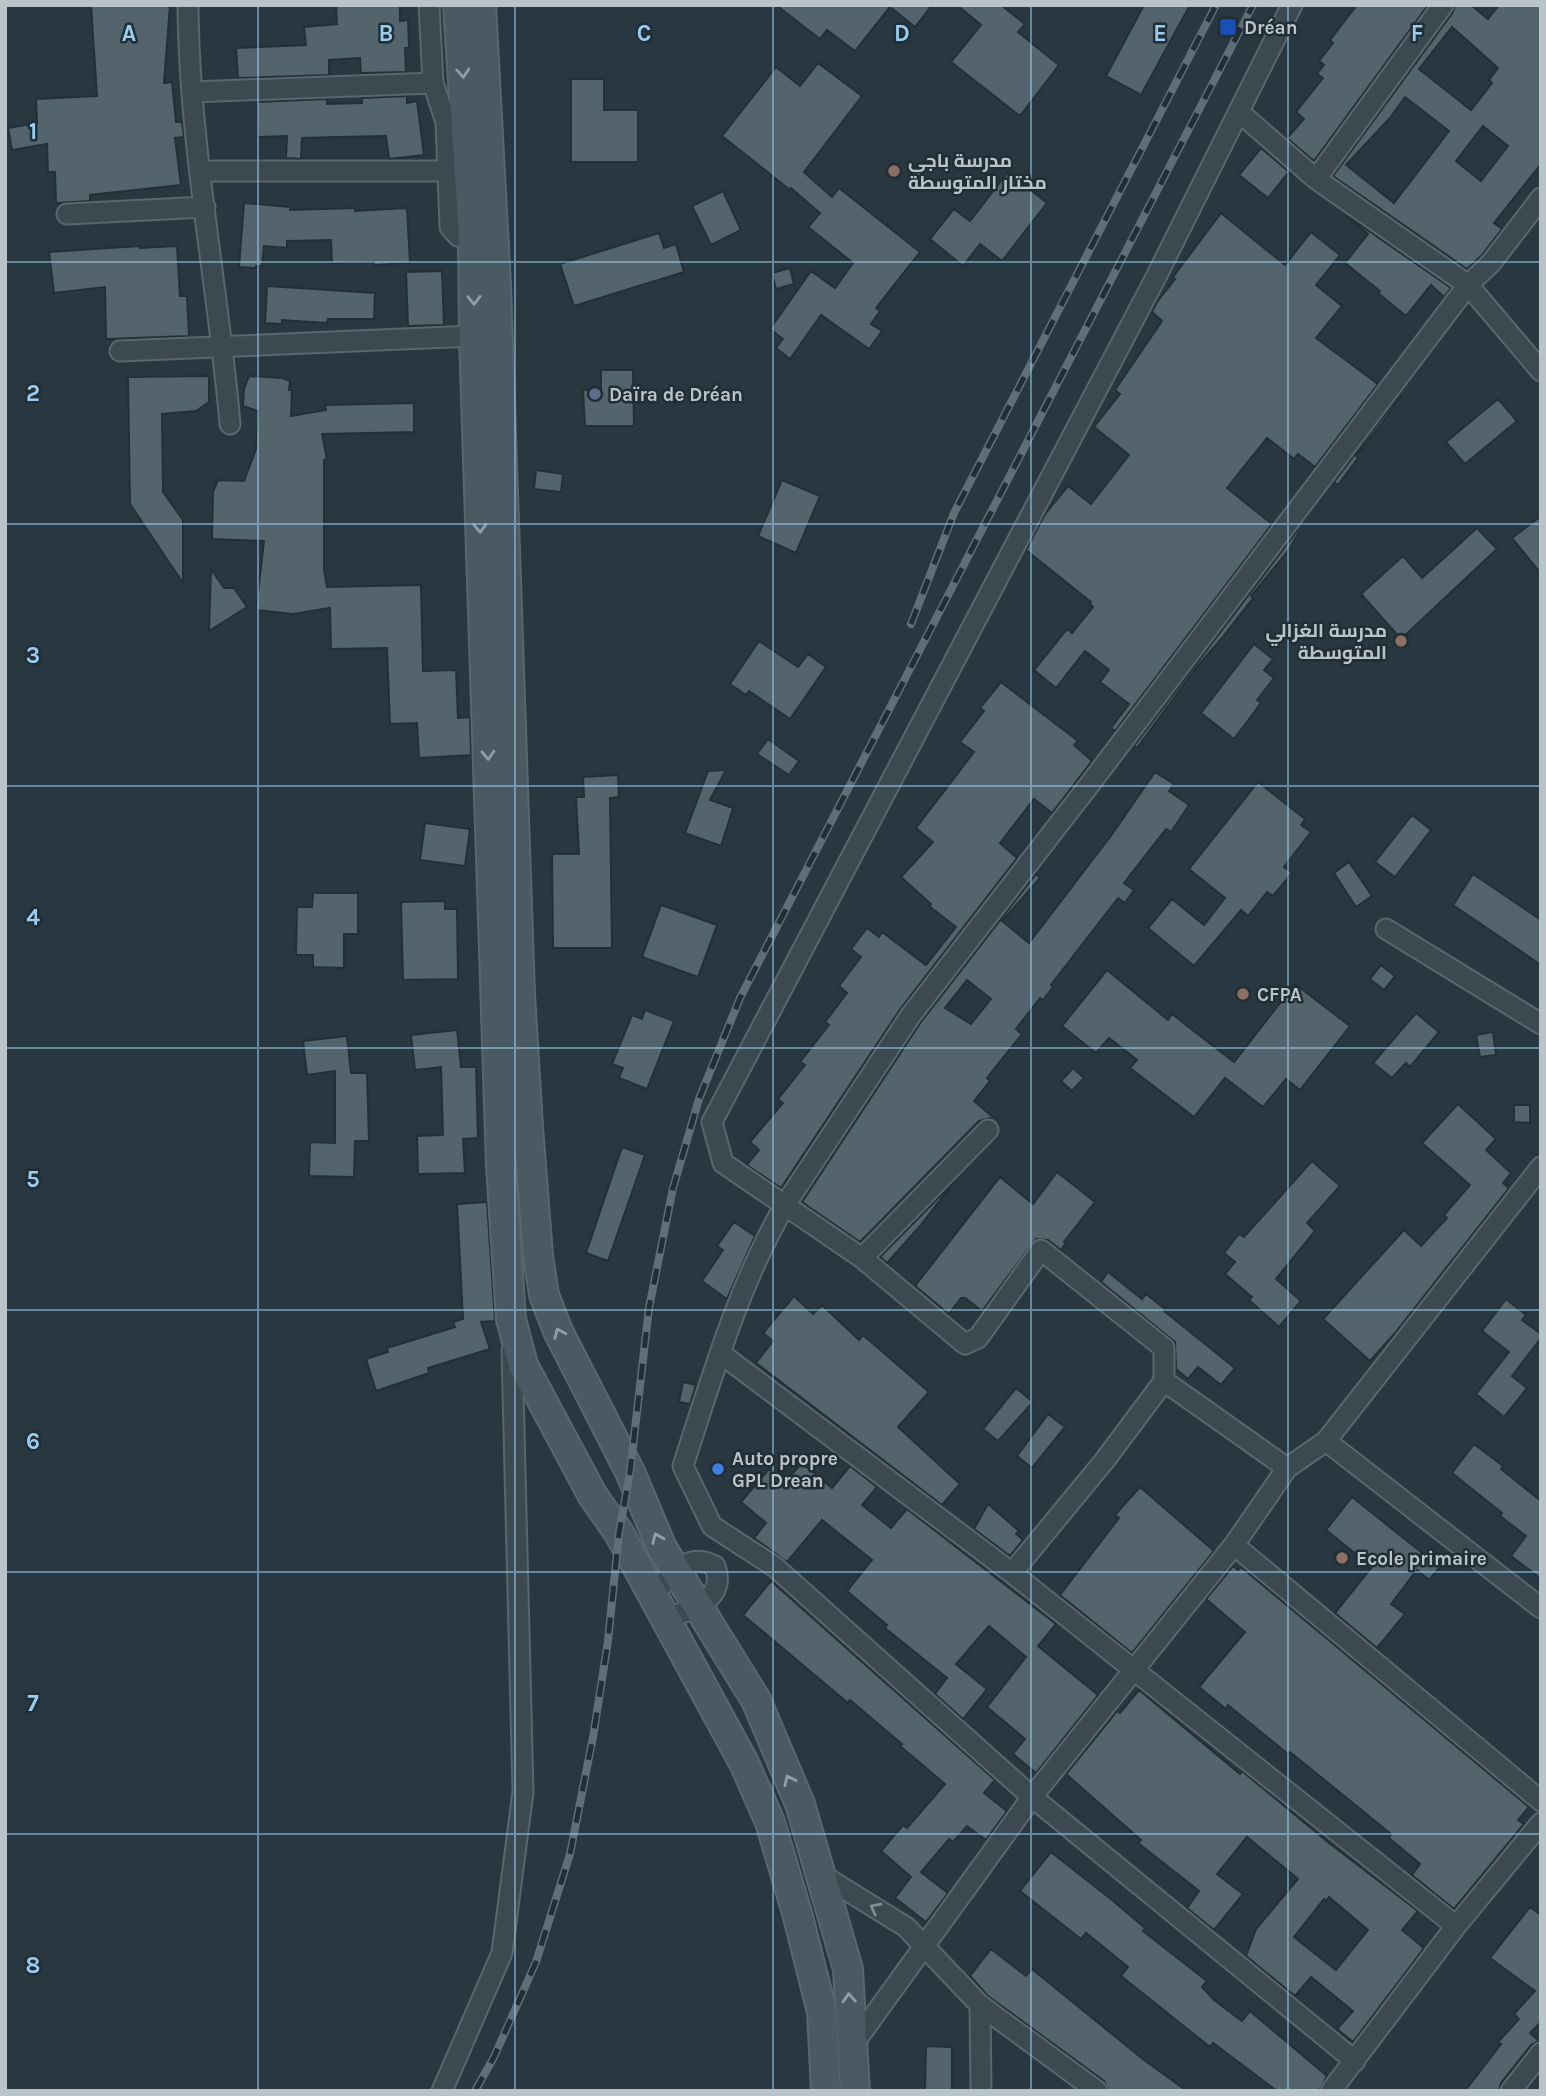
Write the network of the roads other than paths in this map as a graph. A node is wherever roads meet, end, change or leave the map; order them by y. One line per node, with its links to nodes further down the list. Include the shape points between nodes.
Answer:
1 (188, 5): 8 (street)
2 (429, 5): 7 (street)
3 (458, 5): 16 (main road, one-way to 16)
4 (481, 5): 37 (main road, one-way to 4, via 558,1331 544,1295 538,1255 520,994 496,285)
5 (1292, 5): 9 (street)
6 (1443, 5): 12 (street)
7 (433, 83): 8 (street); 11 (street, via 444,113)
8 (192, 92): 10 (street)
9 (1239, 112): 12 (street); 27 (street, via 712,1122 723,1163)
10 (200, 171): 11 (street); 14 (street)
11 (447, 171): 16 (street, via 450,227 458,236)
12 (1316, 179): 17 (street)
13 (1541, 198): 17 (street, via 1492,263)
14 (205, 207): 15 (street); 19 (street)
15 (67, 214)
16 (473, 236): 18 (main road, one-way to 18)
17 (1468, 285): 21 (street); 27 (street, via 911,1015)
18 (474, 336): 19 (street); 29 (main road, one-way to 29, via 500,1152)
19 (223, 346): 20 (street); 22 (street)
20 (120, 351)
21 (1541, 371)
22 (230, 424)
23 (1386, 929): 24 (street)
24 (1541, 1024)
25 (988, 1130): 28 (street)
26 (1541, 1167): 32 (street)
27 (785, 1205): 28 (street); 30 (street, via 736,1306)
28 (862, 1258): 31 (street, via 965,1344 978,1338 1041,1250 1164,1348)
29 (511, 1319): 40 (main road, via 523,1365); 53 (street, via 523,1792 502,1953)
30 (720, 1353): 34 (street, via 683,1466 712,1526); 38 (street)
31 (1164, 1381): 33 (street); 38 (street)
32 (1326, 1441): 33 (street); 41 (street)
33 (1287, 1468): 35 (street)
34 (733, 1539): 36 (street); 43 (street, via 775,1567)
35 (1234, 1545): 42 (street); 44 (street)
36 (715, 1566): 37 (street, via 702,1559); 39 (street, via 719,1578 713,1595)
37 (675, 1570): 39 (main road); 40 (street)
38 (1012, 1573): 42 (street)
39 (698, 1606): 40 (street); 46 (main road, one-way to 39, via 800,1804 756,1700)
40 (659, 1607): 54 (main road, via 744,1763 770,1822 822,2012)
41 (1541, 1608)
42 (1135, 1670): 43 (street); 47 (street)
43 (1032, 1797): 48 (street); 52 (street)
44 (1541, 1801)
45 (1541, 1823): 47 (street)
46 (822, 1875): 48 (street, one-way to 46, via 906,1927); 50 (main road, one-way to 46, via 848,1969)
47 (1456, 1926): 52 (street)
48 (925, 1945): 49 (street); 50 (street)
49 (980, 2005): 56 (street); 57 (street)
50 (852, 2046): 55 (main road)
51 (1541, 2053): 59 (street)
52 (1355, 2061): 58 (street)
53 (442, 2091)
54 (826, 2091)
55 (855, 2091)
56 (982, 2091)
57 (1097, 2091)
58 (1331, 2091)
59 (1511, 2091)

